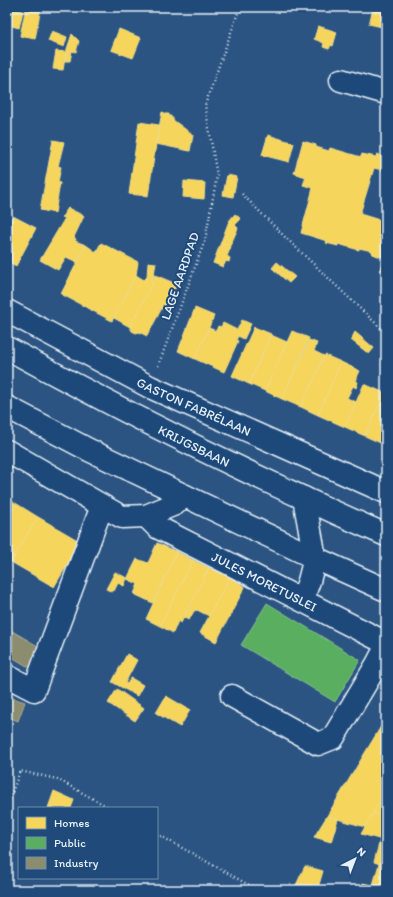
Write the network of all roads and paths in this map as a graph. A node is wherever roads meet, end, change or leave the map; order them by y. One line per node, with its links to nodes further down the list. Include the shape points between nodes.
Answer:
1 (240, 7): 8 (path, LAGE AARDPAD, via 205,105 217,176 205,240)
2 (341, 80): 3 (street)
3 (386, 93)
4 (242, 194): 6 (path)
5 (7, 311): 8 (street, GASTON FABRÉLAAN)
6 (386, 333)
7 (7, 348): 13 (street, KRIJGSBAAN, via 204,451)
8 (150, 388): 11 (street, GASTON FABRÉLAAN)
9 (7, 407): 12 (street)
10 (7, 451): 14 (street)
11 (386, 492)
12 (185, 496): 15 (street, via 176,504); 17 (street)
13 (304, 498): 16 (street, KRIJGSBAAN); 17 (street)
14 (102, 506): 15 (street, via 122,517); 22 (street, via 34,690)
15 (146, 516): 19 (street, JULES MORETUSLEI, via 157,527)
16 (386, 535)
17 (315, 558): 18 (street); 19 (street)
18 (386, 590)
19 (302, 600): 20 (street, JULES MORETUSLEI)
20 (386, 643)
21 (386, 647): 23 (street, via 333,738 318,744)
22 (7, 676)
23 (232, 696)
24 (7, 807): 25 (path, via 20,771 57,778)
25 (108, 807)
26 (158, 835): 27 (path)
27 (258, 890)

